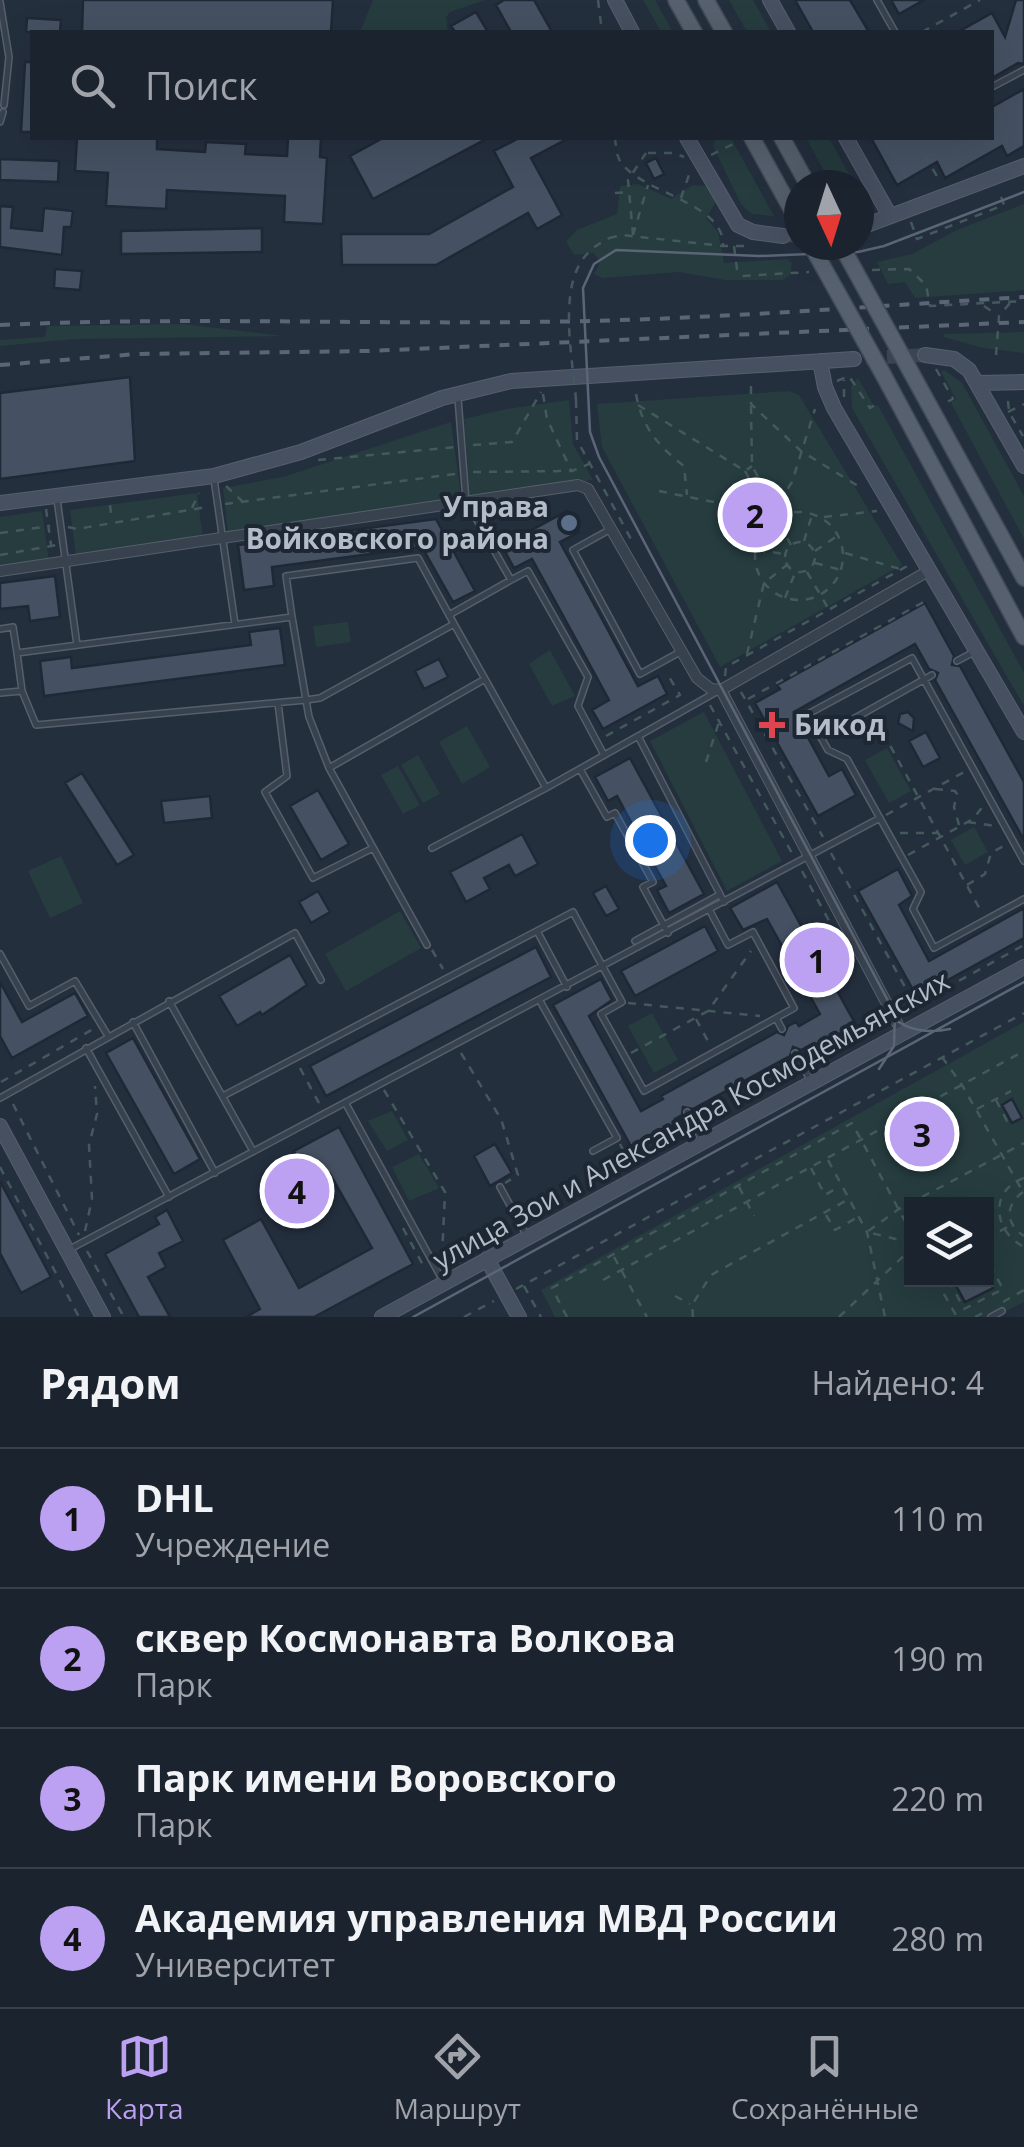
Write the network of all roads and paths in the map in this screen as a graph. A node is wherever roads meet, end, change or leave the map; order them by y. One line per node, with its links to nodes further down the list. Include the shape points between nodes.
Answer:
1 (598, 0): 9 (path)
2 (616, 0): 10 (main road)
3 (676, 0): 11 (main road)
4 (706, 0): 12 (main road)
5 (770, 0): 13 (main road)
6 (877, 0): 14 (lane)
7 (980, 0): 15 (path)
8 (0, 2): 18 (lane, via 8,57)
9 (602, 30)
10 (631, 30)
11 (693, 30)
12 (723, 30)
13 (787, 30)
14 (894, 30)
15 (926, 30)
16 (1024, 70): 17 (lane)
17 (994, 86)
18 (0, 122)
19 (615, 140): 30 (path, via 617,158)
20 (688, 140): 42 (main road, via 738,225)
21 (744, 140): 26 (path); 37 (main road)
22 (783, 140): 29 (main road)
23 (847, 140): 38 (main road)
24 (642, 144): 25 (path)
25 (646, 152): 30 (path); 36 (path, via 684,157 691,168)
26 (712, 154)
27 (926, 154): 31 (path)
28 (1024, 166): 38 (main road)
29 (800, 170)
30 (630, 174): 32 (path); 34 (path)
31 (940, 182)
32 (648, 183): 36 (path); 41 (path)
33 (996, 186): 39 (path, via 1004,205 918,239)
34 (631, 192): 35 (path); 41 (path)
35 (615, 193)
36 (680, 200): 43 (path, via 705,213 724,236)
37 (784, 200)
38 (890, 216): 40 (main road)
39 (910, 220)
40 (874, 222)
41 (633, 236): 43 (path); 73 (path, bridge, via 609,238 588,252 574,272 568,300 577,440)
42 (783, 236)
43 (723, 246): 44 (path)
44 (763, 246)
45 (820, 260): 133 (main road, bridge)
46 (849, 260): 121 (main road, bridge)
47 (1011, 302): 49 (path)
48 (981, 304): 49 (path)
49 (999, 316): 51 (path)
50 (926, 355): 56 (main road, via 954,359)
51 (996, 355)
52 (854, 359): 53 (main road)
53 (820, 360): 58 (main road, via 539,377); 118 (main road, via 834,408)
54 (936, 368): 62 (path, via 953,399)
55 (1024, 382): 56 (main road)
56 (978, 383): 75 (main road)
57 (751, 386): 63 (path)
58 (458, 393): 70 (lane); 79 (main road)
59 (636, 394): 65 (path)
60 (1008, 401): 68 (path)
61 (881, 402): 66 (path, via 870,408 847,378)
62 (948, 402)
63 (751, 404): 71 (path); 74 (path)
64 (1024, 404): 68 (path)
65 (638, 405): 77 (path); 84 (path, via 652,438 684,466)
66 (848, 407)
67 (816, 409): 71 (path)
68 (1009, 412): 69 (path)
69 (1024, 438)
70 (462, 446): 72 (path); 76 (path, via 512,442 542,391 547,419); 78 (lane)
71 (800, 451): 81 (path); 90 (path)
72 (304, 462)
73 (590, 464): 76 (path); 105 (path)
74 (752, 466): 77 (path); 90 (path)
75 (1024, 466)
76 (572, 470): 78 (path)
77 (745, 471): 93 (path)
78 (464, 473): 80 (path); 87 (lane)
79 (212, 481): 83 (main road); 86 (path); 91 (path); 102 (lane)
80 (376, 484)
81 (863, 489)
82 (659, 492): 84 (path)
83 (57, 496): 88 (main road); 111 (lane)
84 (687, 497): 93 (path)
85 (109, 499): 97 (path)
86 (243, 501)
87 (466, 501): 99 (street, via 578,486 588,489); 102 (street); 122 (lane)
88 (0, 503)
89 (46, 508): 98 (path)
90 (775, 509): 93 (path); 95 (path)
91 (191, 510)
92 (877, 512): 96 (path)
93 (768, 513): 95 (path)
94 (812, 514): 95 (path); 96 (path); 103 (path)
95 (776, 518): 104 (path); 106 (path)
96 (820, 518): 101 (path)
97 (112, 523)
98 (48, 526): 100 (path); 109 (path, via 51,547)
99 (612, 529): 137 (street); 140 (lane, via 573,550 640,674)
100 (0, 533)
101 (839, 536): 107 (path); 108 (path)
102 (222, 537): 111 (street); 130 (lane)
103 (804, 543): 104 (path); 107 (path)
104 (791, 546): 110 (path)
105 (637, 550)
106 (756, 550): 110 (path); 123 (path)
107 (814, 552): 112 (path)
108 (844, 552): 115 (path); 117 (path)
109 (0, 554)
110 (786, 554): 114 (path)
111 (66, 561): 116 (street); 134 (lane)
112 (814, 563): 117 (path); 119 (path)
113 (909, 564): 115 (path)
114 (787, 565): 120 (path); 123 (path)
115 (901, 569): 127 (path)
116 (0, 570)
117 (842, 570): 124 (path)
118 (930, 570): 135 (main road); 144 (street)
119 (806, 571): 120 (path); 124 (path)
120 (796, 572): 125 (path)
121 (1024, 578)
122 (511, 580): 128 (lane); 157 (lane, via 528,571 588,677 578,706)
123 (764, 583): 125 (path); 138 (path)
124 (820, 594): 125 (path); 127 (path)
125 (785, 598)
126 (929, 599): 149 (path)
127 (828, 609): 138 (path)
128 (449, 614): 129 (lane, via 418,558 286,576); 131 (lane)
129 (292, 617): 130 (lane); 148 (lane)
130 (235, 624): 134 (lane)
131 (454, 624): 142 (lane); 148 (lane)
132 (0, 629): 136 (lane, via 13,628)
133 (1024, 637)
134 (76, 645): 136 (lane)
135 (977, 650): 139 (lane); 154 (main road)
136 (17, 652): 145 (lane)
137 (680, 652): 140 (lane); 144 (street, via 702,683 711,689)
138 (747, 656): 144 (path, via 726,667)
139 (957, 662)
140 (660, 663): 147 (path)
141 (932, 675): 143 (lane)
142 (485, 679): 161 (lane); 163 (lane)
143 (924, 680): 152 (lane); 156 (lane, via 912,658 808,714); 160 (lane)
144 (724, 683): 149 (path); 150 (lane); 178 (street)
145 (22, 691): 146 (lane); 151 (lane, via 36,725)
146 (0, 693)
147 (680, 695): 150 (path); 157 (path)
148 (306, 700): 151 (lane); 161 (lane)
149 (746, 700): 176 (path)
150 (700, 702): 153 (path, via 712,706); 155 (lane)
151 (278, 703): 174 (lane, via 287,776 265,792 313,878)
152 (870, 710): 156 (lane); 165 (path)
153 (720, 720): 159 (path); 178 (path)
154 (1024, 732)
155 (638, 736): 158 (lane); 181 (lane)
156 (820, 737): 167 (lane, via 828,750 847,759)
157 (596, 741): 158 (lane)
158 (604, 756): 162 (lane)
159 (706, 762)
160 (972, 767): 164 (path); 166 (lane)
161 (329, 768): 174 (lane)
162 (580, 769): 163 (lane); 186 (lane, via 606,817 615,813 653,882 643,887)
163 (546, 788): 175 (lane)
164 (933, 789): 165 (path); 169 (path, via 958,794)
165 (918, 797): 167 (path); 172 (path)
166 (990, 799): 168 (path); 170 (lane)
167 (880, 818): 171 (lane); 176 (lane)
168 (967, 822): 169 (path); 170 (path)
169 (959, 826): 172 (path)
170 (1006, 828): 173 (lane)
171 (888, 833): 172 (path); 177 (lane)
172 (939, 835): 177 (path); 180 (path)
173 (1013, 841): 179 (lane); 180 (path, via 990,853 986,874)
174 (373, 848): 191 (lane)
175 (432, 848)
176 (828, 848): 178 (lane); 195 (path, via 914,1005)
177 (902, 858): 185 (lane, via 921,892 913,908 934,948)
178 (803, 861): 183 (lane); 212 (street)
179 (1024, 861)
180 (967, 885): 185 (path)
181 (719, 895): 183 (lane); 186 (lane)
182 (1024, 899): 185 (lane)
183 (724, 904): 184 (lane)
184 (710, 911): 188 (lane); 190 (lane, via 728,945 752,932)
185 (986, 920)
186 (664, 925): 188 (lane); 189 (lane)
187 (537, 931): 197 (lane, via 573,912); 198 (lane); 200 (lane)
188 (668, 933): 197 (lane)
189 (635, 940)
190 (758, 941): 204 (path); 208 (lane, via 794,1008)
191 (427, 945): 198 (path)
192 (1024, 945): 195 (path)
193 (1003, 950): 195 (path)
194 (0, 954): 210 (lane, via 29,1006 76,981)
195 (1006, 955)
196 (1024, 967): 212 (main road, улица Зои и Александра Космодемьянских)
197 (604, 968): 200 (lane); 203 (lane)
198 (448, 979): 231 (lane)
199 (321, 980): 201 (lane, via 295,934)
200 (567, 987): 202 (lane)
201 (169, 1001): 209 (lane); 231 (lane)
202 (540, 1001): 214 (lane); 238 (lane)
203 (622, 1002): 204 (path); 220 (lane, via 601,1014)
204 (708, 1011): 207 (path); 208 (path)
205 (1024, 1013): 219 (path)
206 (881, 1016): 222 (path)
207 (695, 1018): 217 (path); 220 (path)
208 (776, 1018): 211 (lane); 217 (lane)
209 (133, 1022): 213 (lane); 249 (lane)
210 (102, 1025): 213 (lane); 224 (path)
211 (782, 1029)
212 (903, 1034): 225 (main road, улица Зои и Александра Космодемьянских)
213 (108, 1036): 215 (lane)
214 (456, 1046): 227 (lane); 252 (path, via 501,1119 518,1176)
215 (86, 1048): 221 (lane); 230 (lane)
216 (1024, 1051): 226 (path)
217 (714, 1052): 223 (lane)
218 (796, 1053): 222 (lane)
219 (941, 1056): 226 (path); 283 (path)
220 (625, 1057): 223 (lane, via 644,1091)
221 (94, 1062): 256 (lane); 270 (path, via 92,1198)
222 (800, 1062): 225 (lane)
223 (668, 1077): 228 (lane)
224 (0, 1081): 230 (path)
225 (812, 1084): 240 (main road, улица Зои и Александра Космодемьянских)
226 (962, 1084): 234 (path); 239 (path)
227 (381, 1085): 233 (lane); 276 (path, via 445,1192)
228 (674, 1088)
229 (1011, 1091): 232 (path)
230 (4, 1096): 270 (path)
231 (223, 1096): 243 (lane)
232 (995, 1099): 234 (path); 236 (path)
233 (346, 1104): 243 (lane); 282 (lane)
234 (975, 1110): 244 (path)
235 (688, 1112): 240 (lane)
236 (1010, 1119)
237 (0, 1126): 273 (main road)
238 (617, 1138): 242 (lane); 245 (path)
239 (861, 1140): 246 (path); 253 (path, via 852,1123); 259 (path)
240 (704, 1142): 269 (main road, улица Зои и Александра Космодемьянских)
241 (1024, 1143): 244 (path)
242 (593, 1151)
243 (254, 1152): 249 (lane)
244 (1002, 1155): 251 (path); 259 (path)
245 (626, 1156)
246 (826, 1158): 248 (path); 254 (path)
247 (0, 1167): 292 (path)
248 (811, 1167): 254 (path, via 825,1195); 258 (path)
249 (215, 1173): 256 (lane)
250 (1024, 1178): 251 (path)
251 (1016, 1180): 255 (path); 265 (path, via 999,1202)
252 (500, 1186): 269 (lane)
253 (738, 1186): 258 (path); 275 (path)
254 (841, 1186): 257 (path)
255 (1023, 1192): 264 (path, via 1012,1202)
256 (169, 1197): 270 (lane)
257 (849, 1199): 260 (path); 262 (path)
258 (747, 1202): 261 (path); 278 (path)
259 (899, 1209): 263 (path); 266 (path)
260 (825, 1214): 262 (path, via 834,1230); 290 (path, via 710,1275)
261 (754, 1216)
262 (858, 1217): 266 (path)
263 (904, 1219)
264 (1012, 1225): 265 (path); 268 (path)
265 (1003, 1230): 267 (path); 272 (path)
266 (867, 1232): 271 (path); 280 (path)
267 (994, 1235)
268 (1024, 1236)
269 (528, 1237): 277 (main road, улица Зои и Александра Космодемьянских)
270 (83, 1242): 273 (lane); 294 (path)
271 (904, 1243)
272 (1024, 1247)
273 (67, 1251): 293 (main road)
274 (904, 1253): 280 (path)
275 (613, 1254): 278 (path); 299 (path, via 552,1288)
276 (442, 1257)
277 (487, 1259): 282 (main road, улица Зои и Александра Космодемьянских); 288 (main road)
278 (622, 1270): 281 (path); 300 (path)
279 (994, 1273): 286 (path, via 1003,1289 964,1309)
280 (878, 1278): 302 (path); 303 (path)
281 (603, 1280)
282 (444, 1283): 295 (main road, улица Зои и Александра Космодемьянских)
283 (523, 1285): 288 (path); 298 (path)
284 (1019, 1286): 287 (path)
285 (940, 1287): 304 (path)
286 (953, 1287)
287 (1022, 1292)
288 (506, 1294): 296 (path); 297 (main road)
289 (675, 1296): 290 (path)
290 (692, 1305): 301 (path)
291 (1002, 1311): 305 (lane)
292 (79, 1317)
293 (103, 1317)
294 (124, 1317)
295 (382, 1317)
296 (464, 1317)
297 (519, 1317)
298 (541, 1317)
299 (568, 1317)
300 (647, 1317)
301 (693, 1317)
302 (838, 1317)
303 (884, 1317)
304 (956, 1317)
305 (991, 1317)

